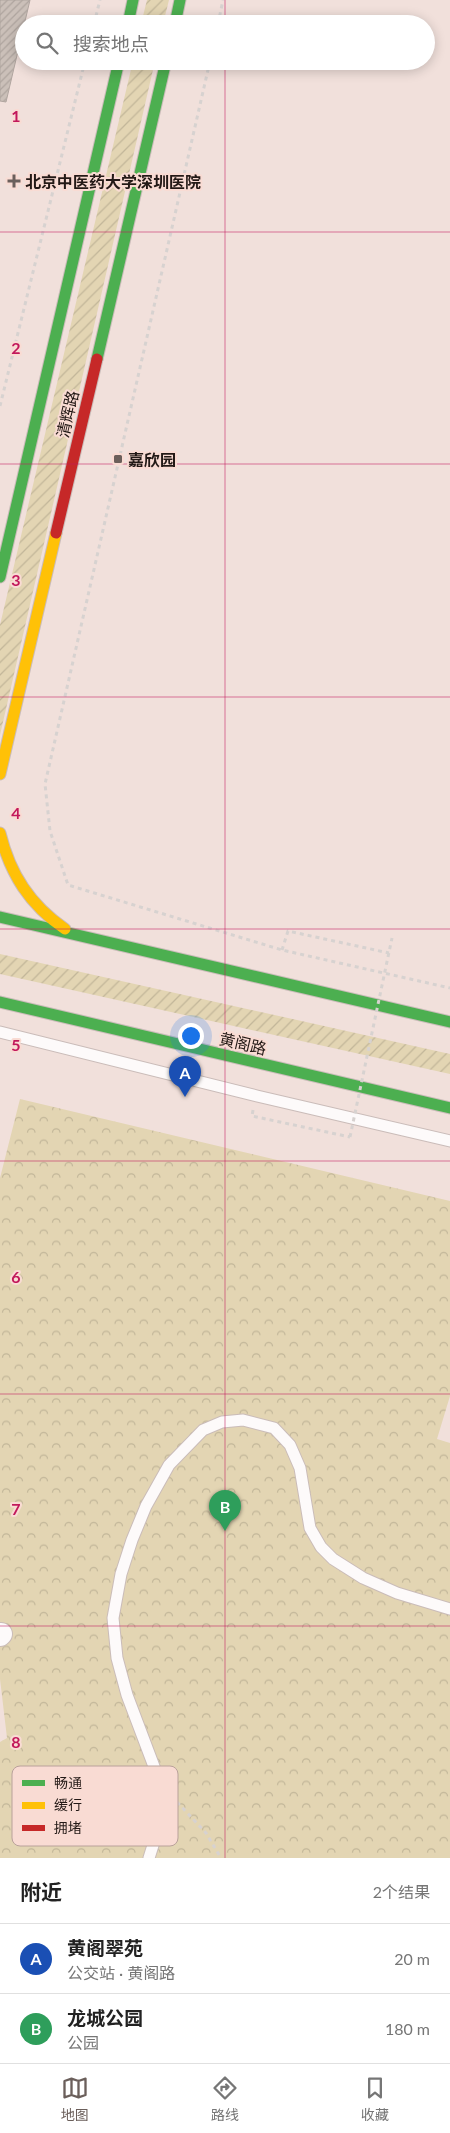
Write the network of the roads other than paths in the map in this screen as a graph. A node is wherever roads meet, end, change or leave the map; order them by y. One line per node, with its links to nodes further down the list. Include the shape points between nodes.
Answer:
1 (133, 0): 3 (street)
2 (180, 0): 4 (street)
3 (130, 15)
4 (177, 15)
5 (117, 70): 7 (street, 清辉路)
6 (164, 70): 9 (street, 清辉路)
7 (5, 530): 8 (street, 清辉路)
8 (0, 577)
9 (0, 774)
10 (0, 833): 12 (street, via 12,870 25,893 39,910)
11 (0, 917): 12 (street)
12 (76, 935): 14 (street)
13 (0, 1002): 16 (street, 黄阁路)
14 (450, 1022)
15 (0, 1032): 17 (lane)
16 (450, 1108)
17 (450, 1140)
18 (450, 1609): 19 (lane, via 397,1593 363,1578 333,1559 321,1547 310,1528 300,1468 290,1444 274,1428 243,1420 222,1422 203,1430 169,1465 146,1506 121,1574 113,1618 117,1658 127,1695)
19 (154, 1766)

